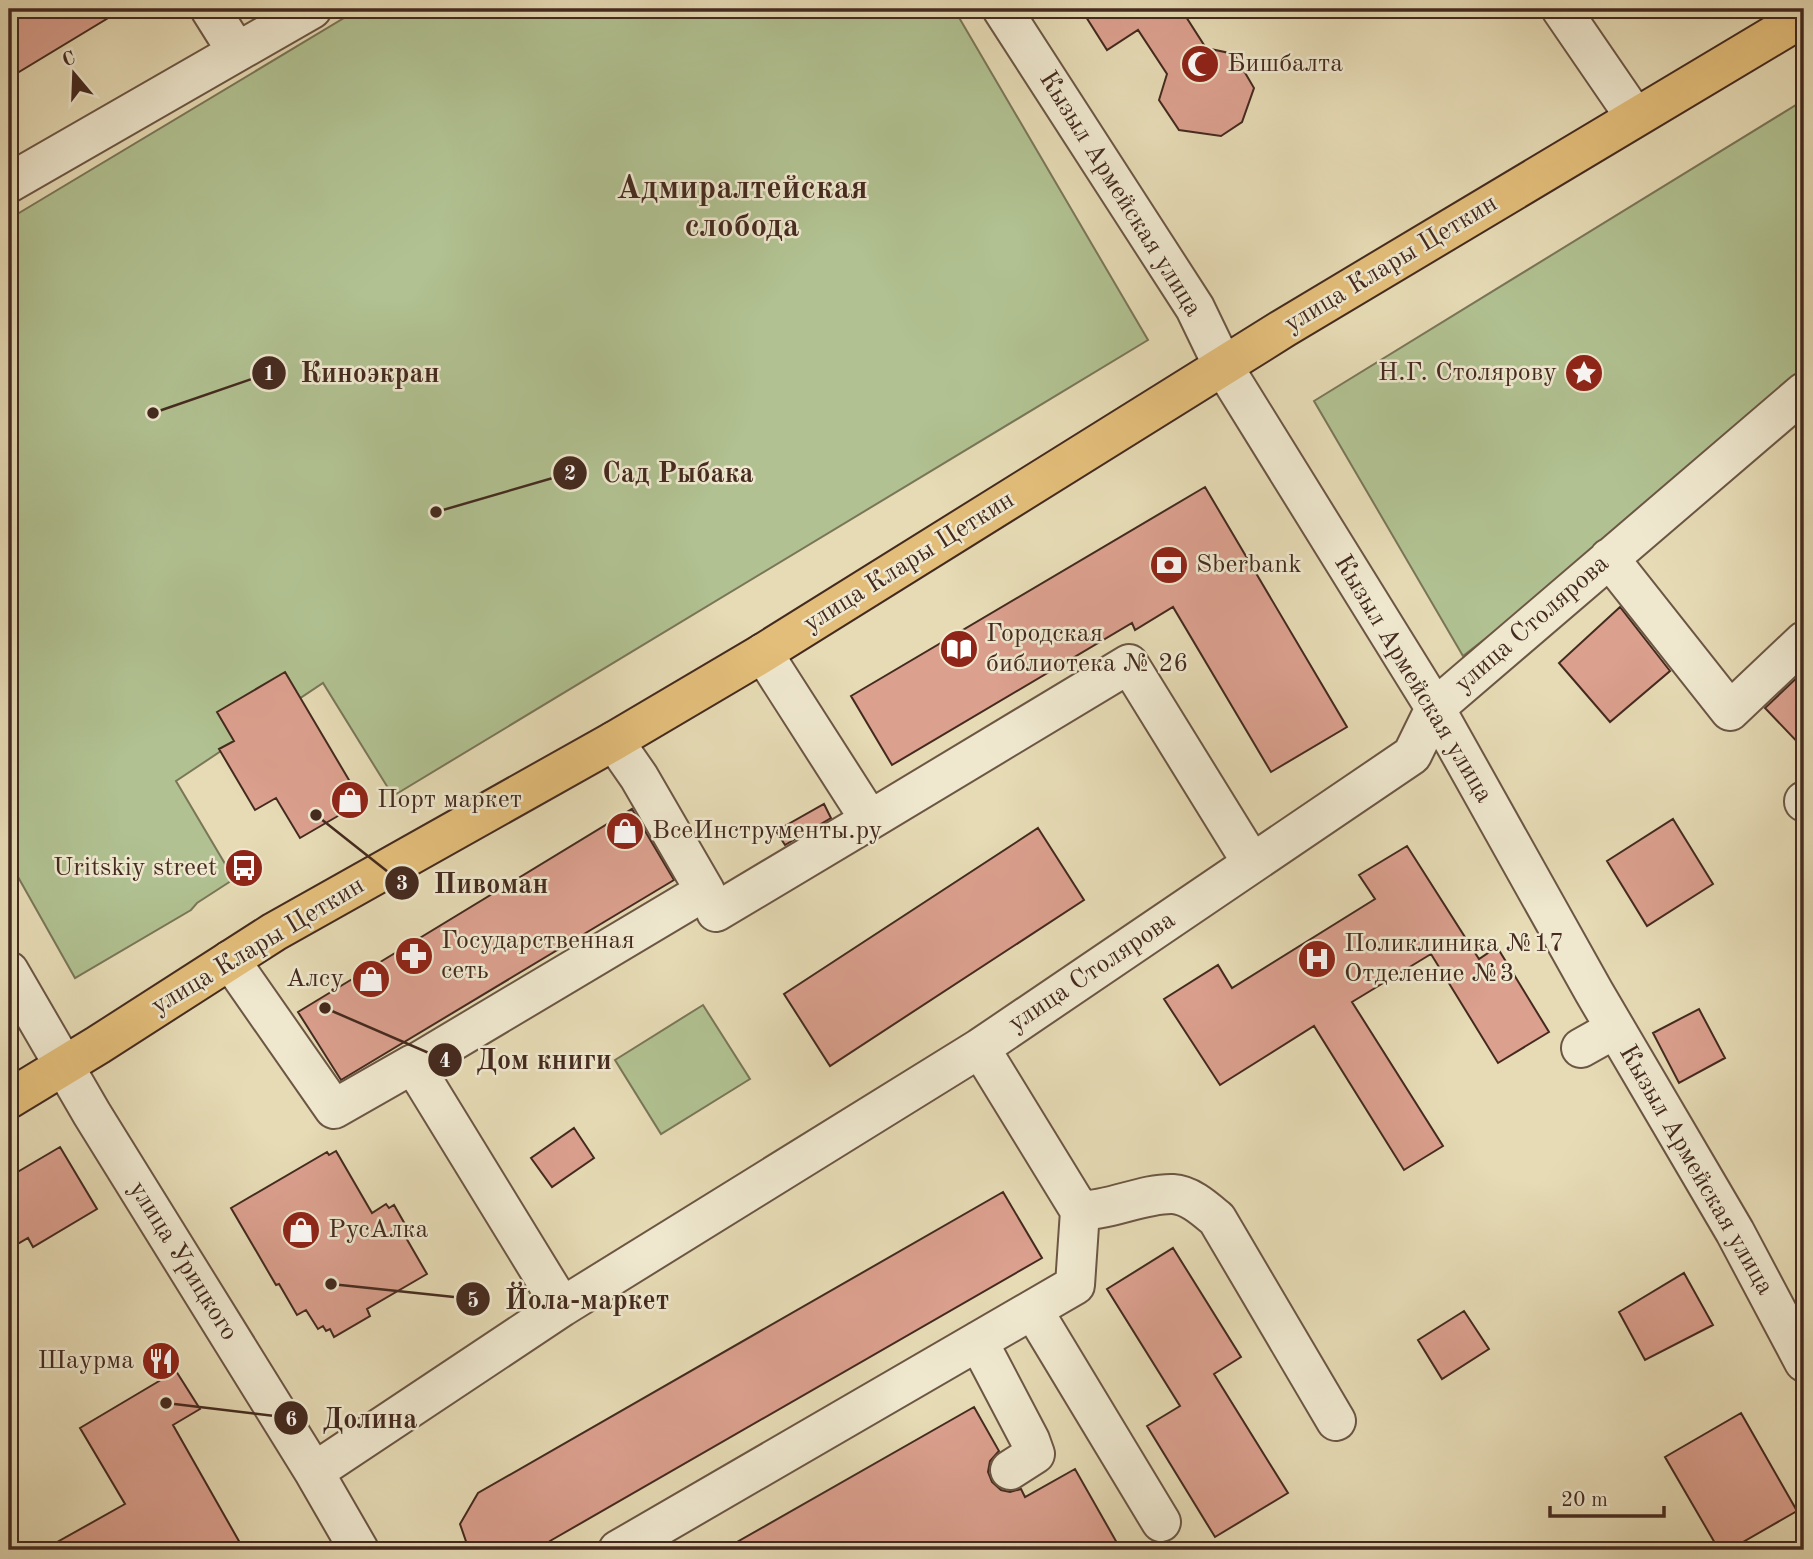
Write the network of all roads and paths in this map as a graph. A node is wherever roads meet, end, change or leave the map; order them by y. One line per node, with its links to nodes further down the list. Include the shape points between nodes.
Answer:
1 (210, 9): 6 (street)
2 (313, 9): 6 (street)
3 (1002, 9): 9 (street, Кызыл Армейская улица, via 1195,308)
4 (1561, 9): 7 (street)
5 (1804, 17): 7 (main road, улица Клары Цеткин)
6 (237, 52): 8 (street)
7 (1635, 117): 9 (main road, улица Клары Цеткин)
8 (9, 183)
9 (1223, 366): 13 (main road, улица Клары Цеткин); 14 (street, Кызыл Армейская улица)
10 (1804, 392): 11 (street, улица Столярова)
11 (1609, 558): 12 (street, via 1730,711); 14 (street, улица Столярова)
12 (1804, 640)
13 (763, 653): 15 (main road, улица Клары Цеткин); 16 (street)
14 (1435, 708): 17 (street, улица Столярова, via 1412,755); 21 (street, Кызыл Армейская улица)
15 (614, 741): 19 (main road, улица Клары Цеткин); 25 (street, via 705,891)
16 (870, 820): 17 (street, via 1129,664); 18 (street)
17 (1252, 863): 22 (street, улица Столярова)
18 (716, 912)
19 (230, 960): 24 (main road, улица Клары Цеткин); 25 (street, via 334,1110)
20 (9, 971): 24 (street, улица Урицкого)
21 (1615, 1029): 23 (street); 31 (street, Кызыл Армейская улица, via 1735,1232)
22 (980, 1048): 27 (street); 28 (street, улица Столярова)
23 (1581, 1048)
24 (64, 1065): 26 (main road, улица Клары Цеткин); 34 (street, улица Урицкого)
25 (413, 1065): 28 (street)
26 (9, 1099)
27 (1080, 1211): 29 (street, via 1075,1285); 32 (street, via 1175,1194 1197,1203 1217,1219)
28 (562, 1307): 34 (street, улица Столярова)
29 (1032, 1310): 30 (street); 35 (street)
30 (978, 1341): 33 (street, via 1035,1454); 37 (street)
31 (1804, 1362)
32 (1336, 1421)
33 (1010, 1469)
34 (314, 1472): 36 (street, улица Урицкого)
35 (1161, 1522)
36 (359, 1550)
37 (618, 1550)

